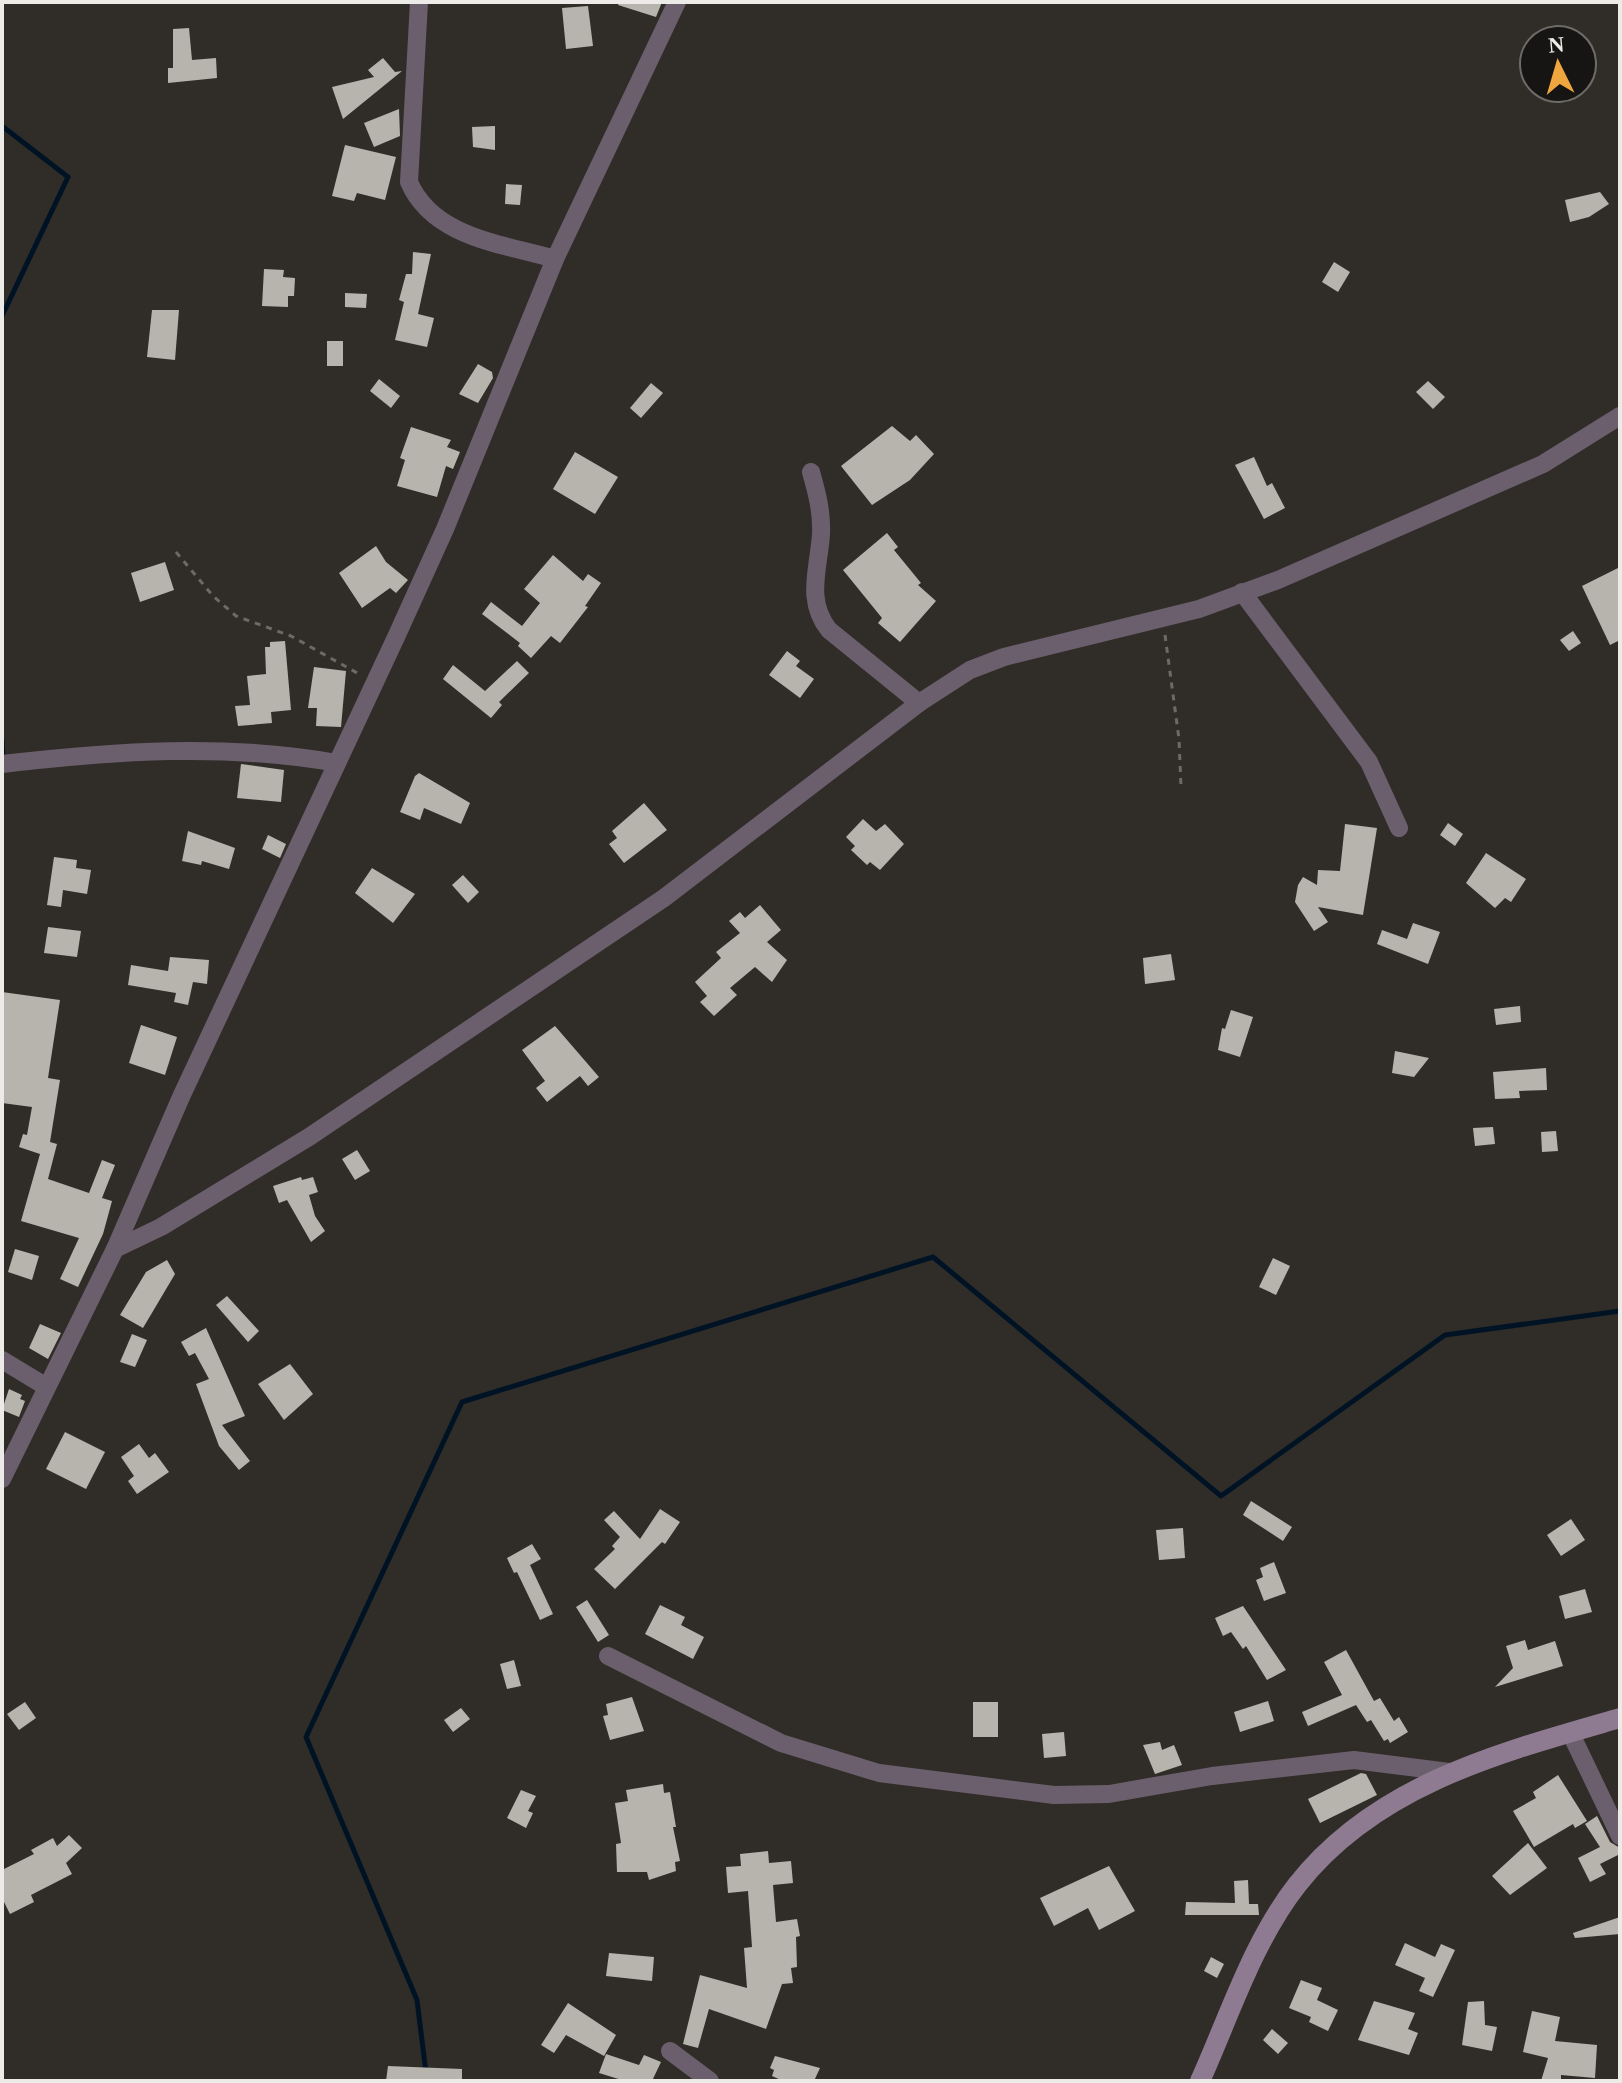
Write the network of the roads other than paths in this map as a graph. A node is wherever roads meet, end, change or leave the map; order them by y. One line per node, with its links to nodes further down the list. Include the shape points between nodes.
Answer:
1 (419, 2): 3 (street, via 409,182 414,195 460,232)
2 (677, 2): 3 (street)
3 (555, 259): 8 (street, via 445,529)
4 (1620, 416): 6 (street, via 1543,464 1469,499)
5 (811, 472): 7 (street, via 821,507 814,589 820,618)
6 (1242, 592): 7 (street, via 1163,619 1004,657 970,670); 10 (street, via 1369,762)
7 (919, 703): 11 (street, via 664,898 309,1137)
8 (337, 763): 9 (street, via 232,750 174,750); 11 (street)
9 (2, 764)
10 (1399, 828)
11 (115, 1249): 13 (street)
12 (2, 1360): 13 (street)
13 (45, 1386): 14 (street)
14 (2, 1479)
15 (608, 1656): 18 (street, via 781,1743 879,1773 1054,1795 1109,1794 1354,1760)
16 (1620, 1718): 17 (street)
17 (1570, 1732): 18 (street); 19 (street)
18 (1449, 1772): 22 (street, via 1383,1808 1297,1885 1256,1958)
19 (1620, 1836)
20 (670, 2051): 21 (street)
21 (710, 2081)
22 (1200, 2081)

